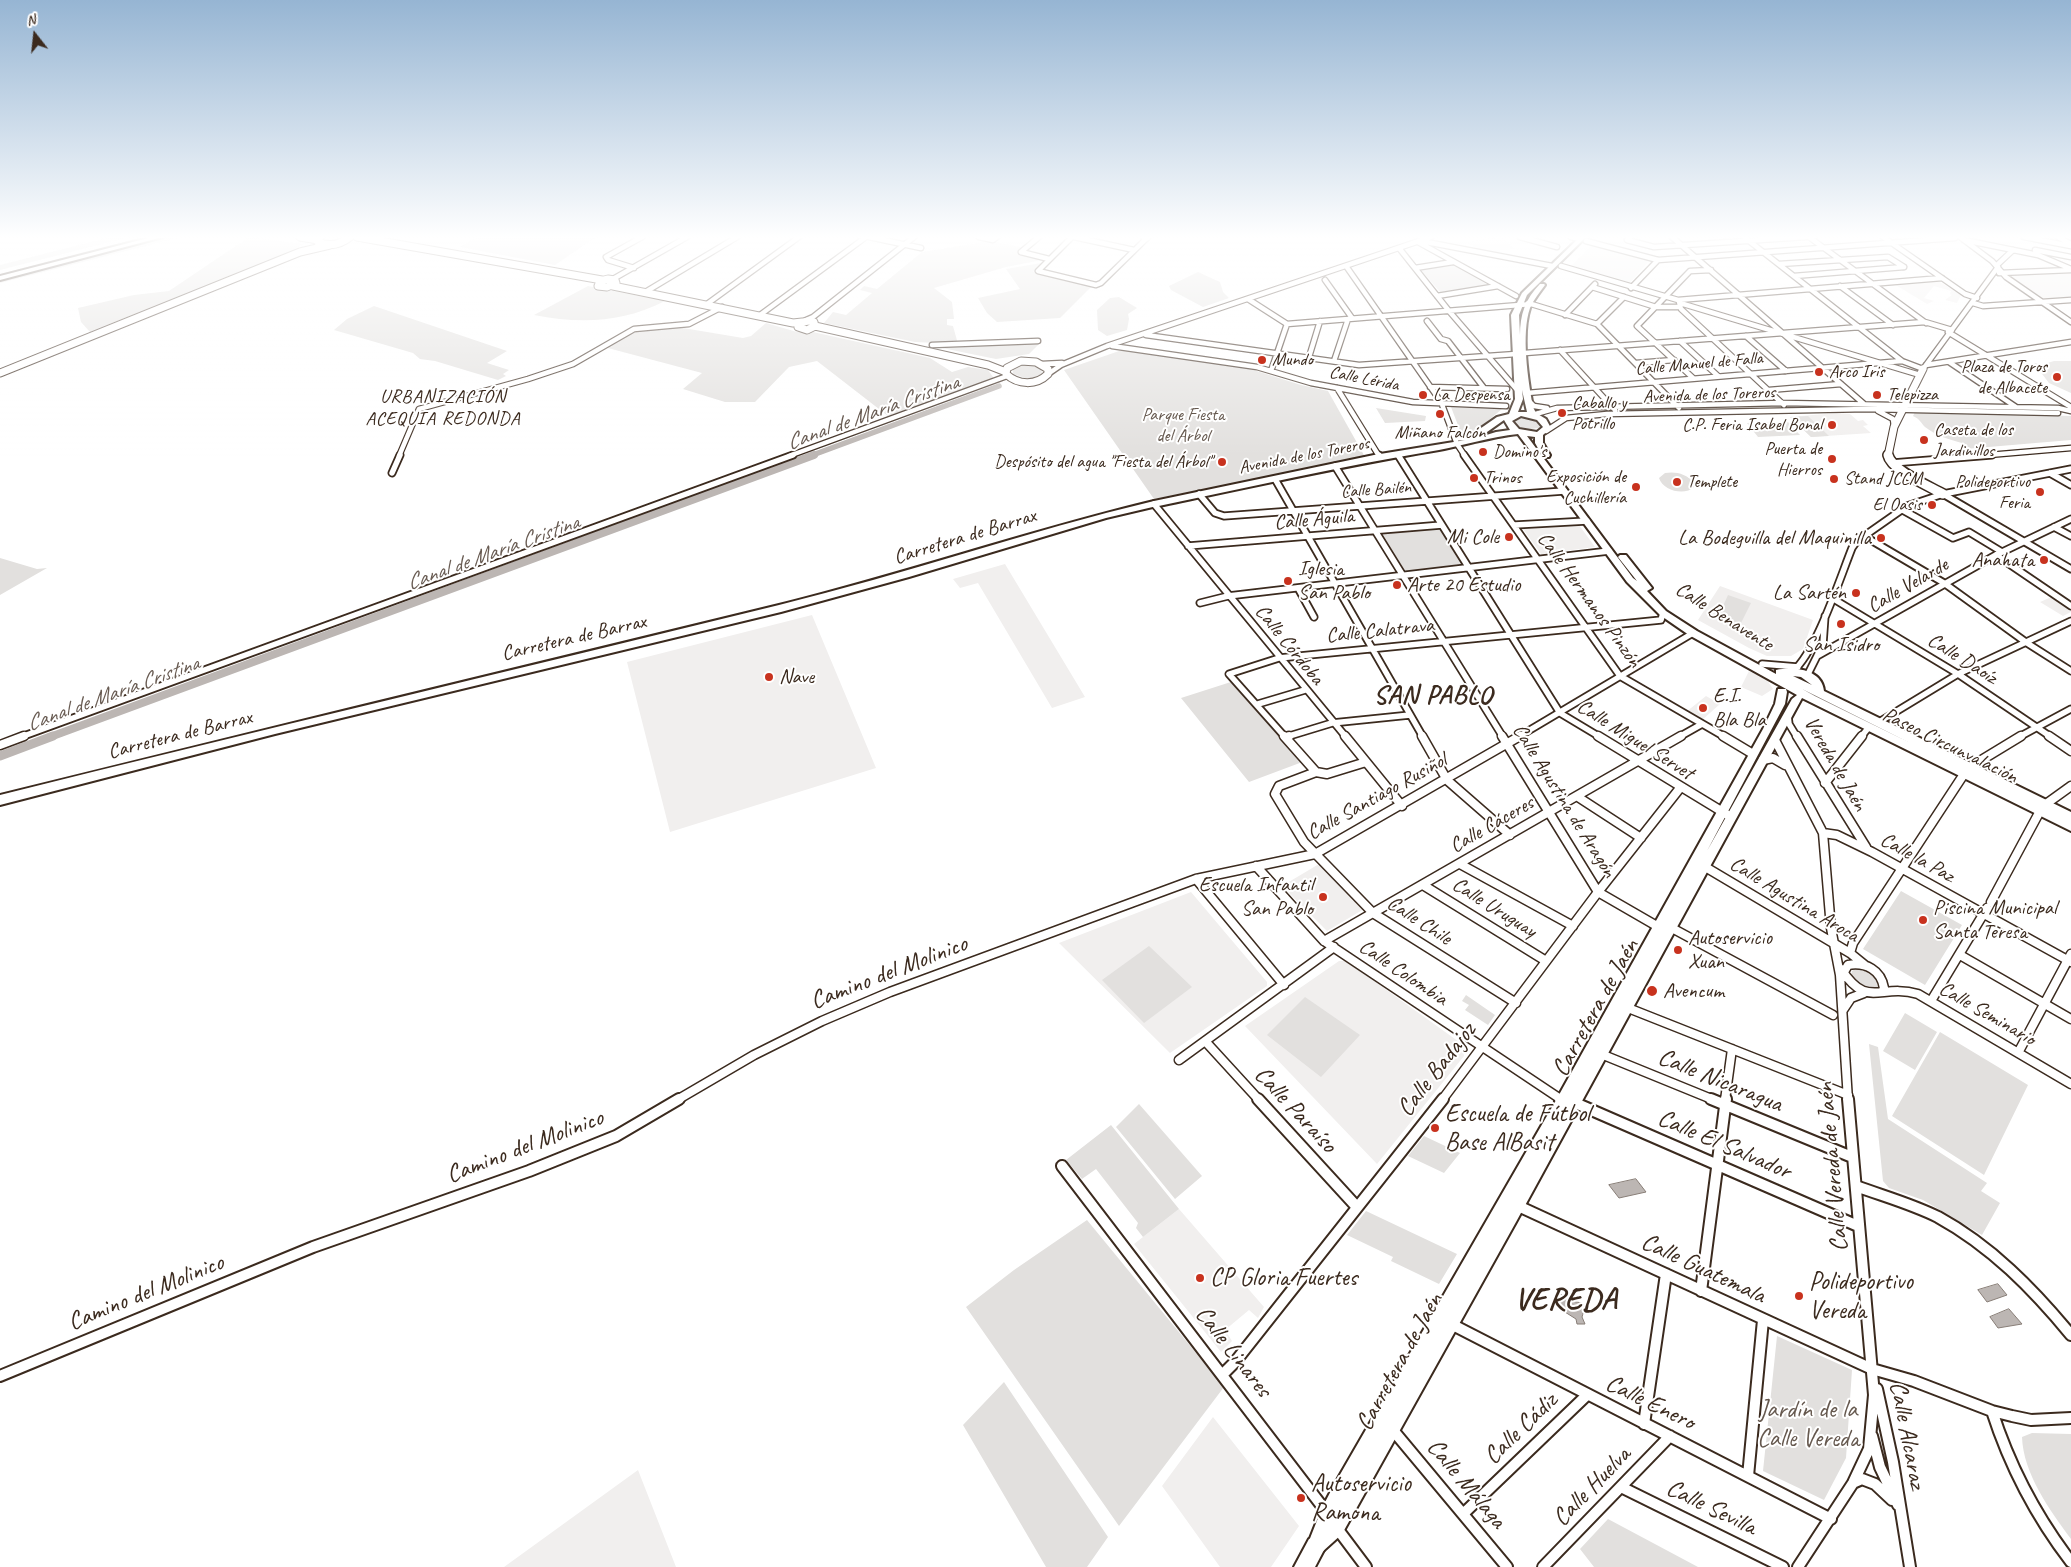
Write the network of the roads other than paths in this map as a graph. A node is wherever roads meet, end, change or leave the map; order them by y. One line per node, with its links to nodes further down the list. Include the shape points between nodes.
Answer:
1 (156, 310): 79 (street)
2 (716, 310): 123 (street, via 689,324 634,329 573,364 419,409)
3 (735, 310): 29 (street)
4 (768, 310): 29 (street)
5 (830, 310): 37 (street)
6 (1218, 310): 43 (street)
7 (1265, 310): 38 (street)
8 (1344, 310): 32 (street)
9 (1378, 310): 30 (street, Calle Hermanos Pinzón)
10 (1459, 310): 26 (street)
11 (1512, 310): 27 (street)
12 (1517, 310): 27 (main road)
13 (1527, 310): 58 (main road, via 1524,320)
14 (1549, 310): 28 (street)
15 (1570, 310): 28 (street)
16 (1611, 310): 39 (street)
17 (1653, 310): 51 (street, via 1637,326)
18 (1686, 310): 46 (street)
19 (1703, 310): 44 (street)
20 (1756, 310): 44 (street)
21 (1837, 310): 41 (street)
22 (1872, 310): 40 (street)
23 (1909, 310): 34 (street)
24 (1968, 310): 42 (street)
25 (2053, 310): 35 (street)
26 (1448, 311): 31 (street); 60 (street)
27 (1515, 315): 59 (main road)
28 (1565, 315): 39 (street)
29 (760, 316): 36 (street)
30 (1382, 316): 31 (street); 32 (street); 66 (street, Calle Hermanos Pinzón)
31 (1424, 317): 63 (street)
32 (1350, 319): 33 (street); 65 (street)
33 (1320, 321): 38 (street); 62 (street)
34 (1925, 322): 40 (street); 42 (street)
35 (2071, 322)
36 (799, 323): 37 (street); 37 (street, via 801,329)
37 (815, 324): 74 (street)
38 (1287, 324): 57 (street)
39 (1597, 324): 54 (street)
40 (1892, 325): 41 (street)
41 (1859, 327): 44 (street); 67 (street)
42 (1951, 332): 61 (street); 76 (street)
43 (1156, 333): 47 (street); 57 (street)
44 (1782, 333): 45 (street); 71 (street); 75 (street)
45 (1746, 336): 46 (street); 78 (street)
46 (1713, 338): 49 (street); 82 (street)
47 (1127, 339): 53 (street); 55 (street, via 1123,344)
48 (1038, 341): 52 (street)
49 (1680, 341): 51 (street); 83 (street)
50 (2071, 342): 61 (street)
51 (1656, 343): 54 (street); 64 (street)
52 (932, 345)
53 (1107, 346): 55 (street, Calle Lérida); 68 (street)
54 (1619, 346): 56 (street); 70 (street)
55 (1131, 348): 77 (street, Calle Lérida)
56 (1560, 350): 58 (street); 87 (street)
57 (1276, 353): 62 (street); 77 (street)
58 (1525, 353): 94 (main road)
59 (1516, 354): 60 (street); 92 (main road)
60 (1486, 355): 63 (street); 92 (street)
61 (1989, 355): 69 (street); 106 (street)
62 (1309, 357): 65 (street)
63 (1461, 357): 66 (street); 90 (street)
64 (1674, 360): 70 (street); 84 (street)
65 (1334, 361): 66 (street, via 1359,365)
66 (1413, 361): 88 (street, Calle Hermanos Pinzón)
67 (1902, 361): 71 (street, Calle Manuel de Falla); 76 (street)
68 (1067, 362): 73 (street); 81 (street)
69 (1948, 362): 76 (street); 101 (street)
70 (1636, 363): 85 (street)
71 (1884, 363): 75 (street, Calle Manuel de Falla); 76 (street)
72 (1012, 364): 73 (street, via 1027,361); 74 (street); 80 (street)
73 (1042, 364): 81 (street, via 1048,369)
74 (988, 365): 80 (street)
75 (1822, 368): 78 (street, Calle Manuel de Falla); 86 (street)
76 (1923, 370): 100 (street)
77 (1271, 371): 89 (street, Calle Lérida)
78 (1786, 371): 82 (street, Calle Manuel de Falla)
79 (0, 373)
80 (1007, 374): 81 (street, via 1016,381 1029,383); 197 (street)
81 (1048, 374)
82 (1751, 374): 83 (street, Calle Manuel de Falla); 93 (street)
83 (1718, 376): 84 (street, Calle Manuel de Falla)
84 (1693, 378): 85 (street, Calle Manuel de Falla)
85 (1655, 382): 87 (street, Calle Manuel de Falla); 99 (street)
86 (1841, 384): 93 (street); 97 (street)
87 (1593, 386): 94 (street, Calle Manuel de Falla); 103 (street)
88 (1430, 387): 90 (street); 95 (street, Calle Hermanos Pinzón)
89 (1337, 388): 95 (street, Calle Lérida, via 1412,402); 119 (street)
90 (1484, 388): 91 (street)
91 (1507, 389)
92 (1518, 390): 109 (main road, via 1519,399)
93 (1768, 390): 96 (street)
94 (1528, 396): 102 (street, Avenida de los Toreros, via 1540,408); 110 (main road)
95 (1441, 402): 98 (street, Calle Lérida); 114 (street, Calle Hermanos Pinzón)
96 (1782, 403): 97 (street, Avenida de los Toreros); 99 (street, Avenida de los Toreros); 105 (street, Avenida de los Toreros)
97 (1864, 404): 100 (street, Avenida de los Toreros)
98 (1506, 406)
99 (1677, 406): 103 (street, Avenida de los Toreros); 107 (street)
100 (1904, 407): 101 (street); 104 (street, Avenida de los Toreros); 106 (street); 111 (street)
101 (2016, 407): 106 (street)
102 (1557, 408): 103 (street, Avenida de los Toreros); 110 (street, Avenida de los Toreros)
103 (1614, 408): 108 (street)
104 (1868, 409): 105 (street, Avenida de los Toreros); 111 (street, Avenida de los Toreros, via 1888,415 1893,419)
105 (1787, 410): 107 (street, Avenida de los Toreros)
106 (2071, 410)
107 (1682, 412): 108 (street, Avenida de los Toreros)
108 (1618, 414): 113 (street, Avenida de los Toreros, via 1570,417)
109 (1512, 415): 110 (main road); 112 (main road, Calle Benavente, via 1508,423); 115 (main road, Avenida de los Toreros)
110 (1532, 415): 113 (main road, via 1545,421 1548,428)
111 (1894, 427): 120 (street, via 1887,447)
112 (1519, 432): 113 (main road, Avenida de los Toreros); 116 (main road, Avenida de los Toreros); 127 (main road, Calle Benavente)
113 (1542, 432): 147 (main road, Calle Benavente, via 1538,444)
114 (1453, 433): 115 (street, via 1458,438); 116 (street, Calle Hermanos Pinzón)
115 (1470, 439): 116 (main road, Avenida de los Toreros)
116 (1459, 443): 118 (main road, Avenida de los Toreros); 130 (street, Calle Hermanos Pinzón)
117 (2071, 448): 120 (street)
118 (1398, 455): 119 (main road, Avenida de los Toreros); 131 (street, Calle Miguel Servet)
119 (1380, 458): 121 (main road, Avenida de los Toreros)
120 (1892, 462): 129 (street)
121 (1335, 466): 125 (main road, Avenida de los Toreros); 133 (street, Calle Agustina de Aragón)
122 (2071, 469): 124 (street)
123 (392, 473)
124 (2050, 473): 126 (street); 129 (street)
125 (1275, 479): 128 (main road, Avenida de los Toreros); 135 (street)
126 (2071, 484)
127 (1564, 491): 130 (street, Calle Bailén); 137 (main road, Calle Benavente)
128 (1199, 494): 132 (main road, Avenida de los Toreros); 135 (street, Calle Bailén, via 1218,515)
129 (1943, 494): 134 (street); 145 (street)
130 (1494, 496): 131 (street, Calle Bailén); 139 (street, Calle Hermanos Pinzón)
131 (1426, 501): 133 (street, Calle Bailén); 138 (street, Calle Miguel Servet)
132 (1154, 504): 146 (street, Calle Córdoba); 210 (highway, Carretera de Barrax, via 781,608)
133 (1360, 506): 135 (street, Calle Bailén); 141 (street, Calle Agustina de Aragón)
134 (1901, 509): 143 (street); 148 (street, via 1953,538 1969,532)
135 (1295, 511): 142 (street)
136 (2071, 519): 140 (street, Calle Velarde)
137 (1587, 521): 139 (street); 147 (main road, Calle Benavente)
138 (1442, 525): 141 (street, Calle Águila); 151 (street, Calle Miguel Servet)
139 (1515, 525): 150 (street, Calle Hermanos Pinzón)
140 (2054, 527): 144 (street); 145 (street, Calle Velarde)
141 (1375, 531): 142 (street, Calle Águila); 153 (street, Calle Agustina de Aragón)
142 (1310, 536): 146 (street, Calle Águila); 155 (street)
143 (1864, 536): 154 (street); 158 (street, via 1852,548)
144 (2071, 536)
145 (2024, 541): 148 (street, Calle Velarde); 152 (street)
146 (1188, 546): 157 (street, Calle Córdoba)
147 (1611, 547): 150 (street); 161 (main road, Calle Benavente, via 1630,580); 174 (main road, Calle Benavente, via 1666,606)
148 (2002, 552): 149 (street, Calle Velarde)
149 (1996, 555): 154 (street, Calle Velarde); 160 (street)
150 (1537, 560): 151 (street); 166 (street, Calle Hermanos Pinzón)
151 (1470, 569): 153 (street); 168 (street, Calle Miguel Servet)
152 (2071, 569)
153 (1404, 576): 155 (street); 169 (street, Calle Agustina de Aragón)
154 (1944, 583): 165 (street, Calle Velarde); 170 (street)
155 (1336, 584): 156 (street); 171 (street)
156 (1298, 588): 157 (street); 163 (street)
157 (1228, 596): 159 (street); 173 (street, Calle Córdoba)
158 (1832, 598): 162 (street); 165 (street, Calle Daoíz)
159 (1200, 604)
160 (2071, 606)
161 (1663, 613): 166 (street, Calle Calatrava, via 1661,620); 167 (main road, Calle Benavente)
162 (1825, 616): 172 (street, via 1824,644); 175 (street)
163 (1314, 617)
164 (2071, 621): 170 (street)
165 (1874, 624): 172 (street, Calle Velarde); 177 (street, Calle Daoíz)
166 (1585, 628): 168 (street, Calle Calatrava); 178 (street, Calle Hermanos Pinzón)
167 (1693, 633): 178 (street, Calle Santiago Rusiñol); 179 (main road, Calle Benavente)
168 (1511, 635): 169 (street, Calle Calatrava); 187 (street, Calle Miguel Servet)
169 (1444, 642): 171 (street, Calle Calatrava); 196 (street, Calle Agustina de Aragón)
170 (2027, 643): 176 (street); 177 (street)
171 (1373, 649): 173 (street, Calle Calatrava); 189 (street)
172 (1817, 656): 180 (street)
173 (1279, 658): 181 (street, Calle Córdoba); 185 (street, Calle Calatrava, via 1229,674)
174 (1762, 664): 175 (street); 179 (main road, Calle Benavente)
175 (1795, 669): 179 (main road); 180 (main road)
176 (2071, 671)
177 (1958, 674): 192 (street); 193 (street, Calle Daoíz)
178 (1620, 676): 187 (street, Calle Santiago Rusiñol); 191 (street, Calle Hermanos Pinzón)
179 (1778, 676): 182 (main road); 183 (main road)
180 (1807, 676): 183 (main road, Paseo Circunvalación, via 1816,683)
181 (1305, 690): 185 (street); 190 (street, Calle Córdoba)
182 (1782, 692): 184 (main road, Paseo Circunvalación); 188 (main road, Carretera de Jaén)
183 (1815, 696): 184 (main road, Paseo Circunvalación); 192 (main road, Paseo Circunvalación)
184 (1797, 699): 188 (main road, Carretera de Jaén)
185 (1258, 704): 194 (street, Calle Calatrava)
186 (2071, 709): 193 (street)
187 (1560, 713): 196 (street, Calle Santiago Rusiñol); 201 (street, Calle Miguel Servet)
188 (1782, 713): 195 (main road, Carretera de Jaén); 199 (main road, Carretera de Jaén); 206 (street, Vereda de Jaén)
189 (1410, 715): 190 (street); 205 (street)
190 (1332, 722): 194 (street); 200 (street, Calle Córdoba)
191 (1702, 724): 199 (street, Calle Hermanos Pinzón); 201 (street, Calle Cáceres)
192 (1874, 725): 202 (main road, Paseo Circunvalación); 206 (street)
193 (2036, 727): 198 (street, Calle Daoíz); 202 (street)
194 (1286, 737): 204 (street, Calle Calatrava)
195 (1775, 740): 199 (main road, Carretera de Jaén); 203 (street, Calle Vereda de Jaén)
196 (1507, 744): 205 (street, Calle Santiago Rusiñol); 213 (street, Calle Agustina de Aragón)
197 (0, 745)
198 (2071, 751)
199 (1758, 761): 203 (street, Vereda de Jaén, via 1777,759); 214 (main road, Carretera de Jaén)
200 (1366, 762): 204 (street, via 1327,774); 211 (street, Calle Córdoba)
201 (1638, 762): 208 (street, Calle Miguel Servet); 209 (street, Calle Cáceres)
202 (1967, 770): 212 (main road, Paseo Circunvalación); 225 (street)
203 (1791, 771): 217 (street, Calle Vereda de Jaén)
204 (1316, 772): 221 (street, Calle Chile, via 1279,786 1275,794)
205 (1447, 780): 211 (street, Calle Santiago Rusiñol); 218 (street)
206 (1825, 783): 220 (street, Vereda de Jaén, via 1861,843)
207 (2071, 786): 212 (street)
208 (1680, 788): 214 (street, Calle Miguel Servet); 219 (street, Calle Badajoz)
209 (1578, 797): 213 (street, Calle Cáceres); 219 (street)
210 (0, 800)
211 (1402, 806): 221 (street, Calle Santiago Rusiñol)
212 (2041, 811): 215 (main road, Paseo Circunvalación); 216 (main road, Paseo Circunvalación); 229 (street)
213 (1549, 812): 218 (street, Calle Cáceres); 228 (street, Calle Agustina de Aragón)
214 (1727, 815): 222 (main road, Carretera de Jaén)
215 (2071, 816)
216 (2071, 826)
217 (1823, 833): 220 (street, Calle la Paz, via 1838,835); 235 (street, Calle Vereda de Jaén)
218 (1510, 834): 223 (street, Calle Cáceres)
219 (1641, 838): 228 (street, Calle Badajoz)
220 (1872, 852): 225 (street, Calle la Paz)
221 (1315, 854): 224 (street, Calle Santiago Rusiñol); 230 (street, Calle Chile)
222 (1700, 863): 232 (main road, Carretera de Jaén); 235 (street, Calle Agustina Aroca)
223 (1460, 864): 227 (street, Calle Cáceres); 231 (street)
224 (1256, 866): 226 (street, Calle Santiago Rusiñol); 234 (street, Calle Colombia)
225 (1903, 871): 229 (street, Calle la Paz); 237 (street, via 1853,943)
226 (1196, 879): 233 (street, Calle Santiago Rusiñol); 244 (street)
227 (1423, 884): 230 (street, Calle Cáceres); 241 (street, Calle Uruguay)
228 (1598, 892): 231 (street, Calle Badajoz); 232 (street, Calle Agustina de Aragón)
229 (1987, 908): 238 (street); 239 (street, Calle la Paz)
230 (1373, 913): 234 (street, Calle Cáceres); 248 (street, Calle Chile)
231 (1573, 926): 241 (street, Calle Badajoz)
232 (1666, 930): 250 (main road, Carretera de Jaén); 251 (street, Calle Agustina de Aragón)
233 (1052, 933): 277 (street, Camino del Molinico, via 890,992 822,1021 754,1055 616,1136 529,1171 312,1247)
234 (1324, 940): 236 (street, Calle Colombia)
235 (1833, 943): 237 (street, Calle Agustina Aroca); 240 (street, Calle Vereda de Jaén)
236 (1334, 947): 244 (street); 254 (street, Calle Colombia)
237 (1850, 953): 242 (street, Calle Agustina Aroca)
238 (1960, 955): 247 (street); 249 (street)
239 (2070, 959): 249 (street)
240 (1836, 960): 243 (street, Calle Vereda de Jaén); 251 (street, Calle Vereda de Jaén, via 1840,975)
241 (1546, 961): 248 (street, Calle Badajoz)
242 (1866, 966): 243 (street, via 1848,965); 245 (street, Calle Agustina Aroca, via 1882,978)
243 (1845, 977): 246 (street)
244 (1284, 985): 253 (street)
245 (1882, 992): 246 (street, Calle Seminario); 247 (street, Calle Seminario, via 1902,989)
246 (1865, 994): 251 (street, via 1856,994 1848,999)
247 (1931, 1001): 256 (street, Calle Seminario)
248 (1516, 1003): 254 (street, Calle Badajoz)
249 (2044, 1004): 252 (street); 256 (street)
250 (1622, 1006): 255 (street); 257 (main road, Carretera de Jaén); 261 (main road, Carretera de Jaén)
251 (1838, 1014): 260 (street, Calle Vereda de Jaén)
252 (2071, 1019)
253 (1205, 1041): 258 (street); 268 (street, Calle Paraíso)
254 (1483, 1048): 261 (street, Calle Colombia); 268 (street, Calle Badajoz)
255 (1732, 1049): 260 (street); 262 (street)
256 (2018, 1053): 259 (street, Calle Seminario)
257 (1601, 1054): 261 (main road, Carretera de Jaén); 262 (street, Calle Nicaragua)
258 (1179, 1060)
259 (2071, 1084)
260 (1848, 1095): 263 (street, Calle Vereda de Jaén)
261 (1568, 1102): 264 (street, Calle El Salvador); 267 (main road, Carretera de Jaén)
262 (1725, 1105): 263 (street, Calle Nicaragua); 264 (street)
263 (1852, 1157): 266 (street, Calle Vereda de Jaén)
264 (1717, 1165): 269 (street, Calle El Salvador); 271 (street)
265 (1062, 1166): 276 (street, Calle Linares)
266 (1856, 1186): 269 (street, Calle Vereda de Jaén); 274 (street, via 1923,1210 1974,1240 2032,1292)
267 (1512, 1203): 270 (street, Calle Guatemala); 273 (main road, Carretera de Jaén); 291 (main road, Carretera de Jaén)
268 (1356, 1206): 276 (street, Calle Badajoz)
269 (1858, 1226): 275 (street, Calle Vereda de Jaén)
270 (1666, 1274): 271 (street, Calle Guatemala); 281 (street)
271 (1701, 1291): 272 (street, Calle Guatemala)
272 (1763, 1320): 275 (street, Calle Guatemala); 285 (street)
273 (1451, 1324): 278 (street, Calle Enero); 282 (main road, Carretera de Jaén)
274 (2071, 1334)
275 (1872, 1369): 279 (street, Calle Guatemala); 283 (street, Calle Vereda de Jaén); 288 (street, Calle Alcaraz)
276 (1223, 1374): 291 (street, Calle Linares)
277 (0, 1376)
278 (1586, 1395): 281 (street, Calle Enero); 289 (street, Calle Cádiz)
279 (1992, 1410): 280 (street, Calle Guatemala, via 2031,1420); 293 (street, via 2004,1450 2022,1491 2043,1526)
280 (2071, 1418)
281 (1644, 1424): 284 (street, Calle Enero)
282 (1392, 1429): 289 (street, Calle Málaga); 291 (main road, Carretera de Jaén)
283 (1871, 1429): 286 (street, Calle Vereda de Jaén, via 1869,1449); 288 (street, Calle Alcaraz, via 1880,1467)
284 (1670, 1436): 285 (street, Calle Enero); 287 (street, Calle Huelva)
285 (1748, 1476): 290 (street, Calle Enero)
286 (1853, 1483): 288 (street, Calle Alcaraz, via 1862,1479 1875,1484); 290 (street, Calle Vereda de Jaén)
287 (1621, 1487): 297 (street, Calle Huelva); 298 (street, Calle Sevilla)
288 (1900, 1510): 300 (street, Calle Alcaraz)
289 (1463, 1514): 296 (street, Calle Málaga)
290 (1830, 1519): 299 (street, Calle Vereda de Jaén)
291 (1332, 1521): 292 (main road, Carretera de Jaén); 295 (street, Calle Linares)
292 (1316, 1546): 294 (highway, Carretera de Jaén)
293 (2071, 1562)
294 (1304, 1567)
295 (1366, 1567)
296 (1507, 1567)
297 (1543, 1567)
298 (1782, 1567)
299 (1798, 1567)
300 (1910, 1567)

